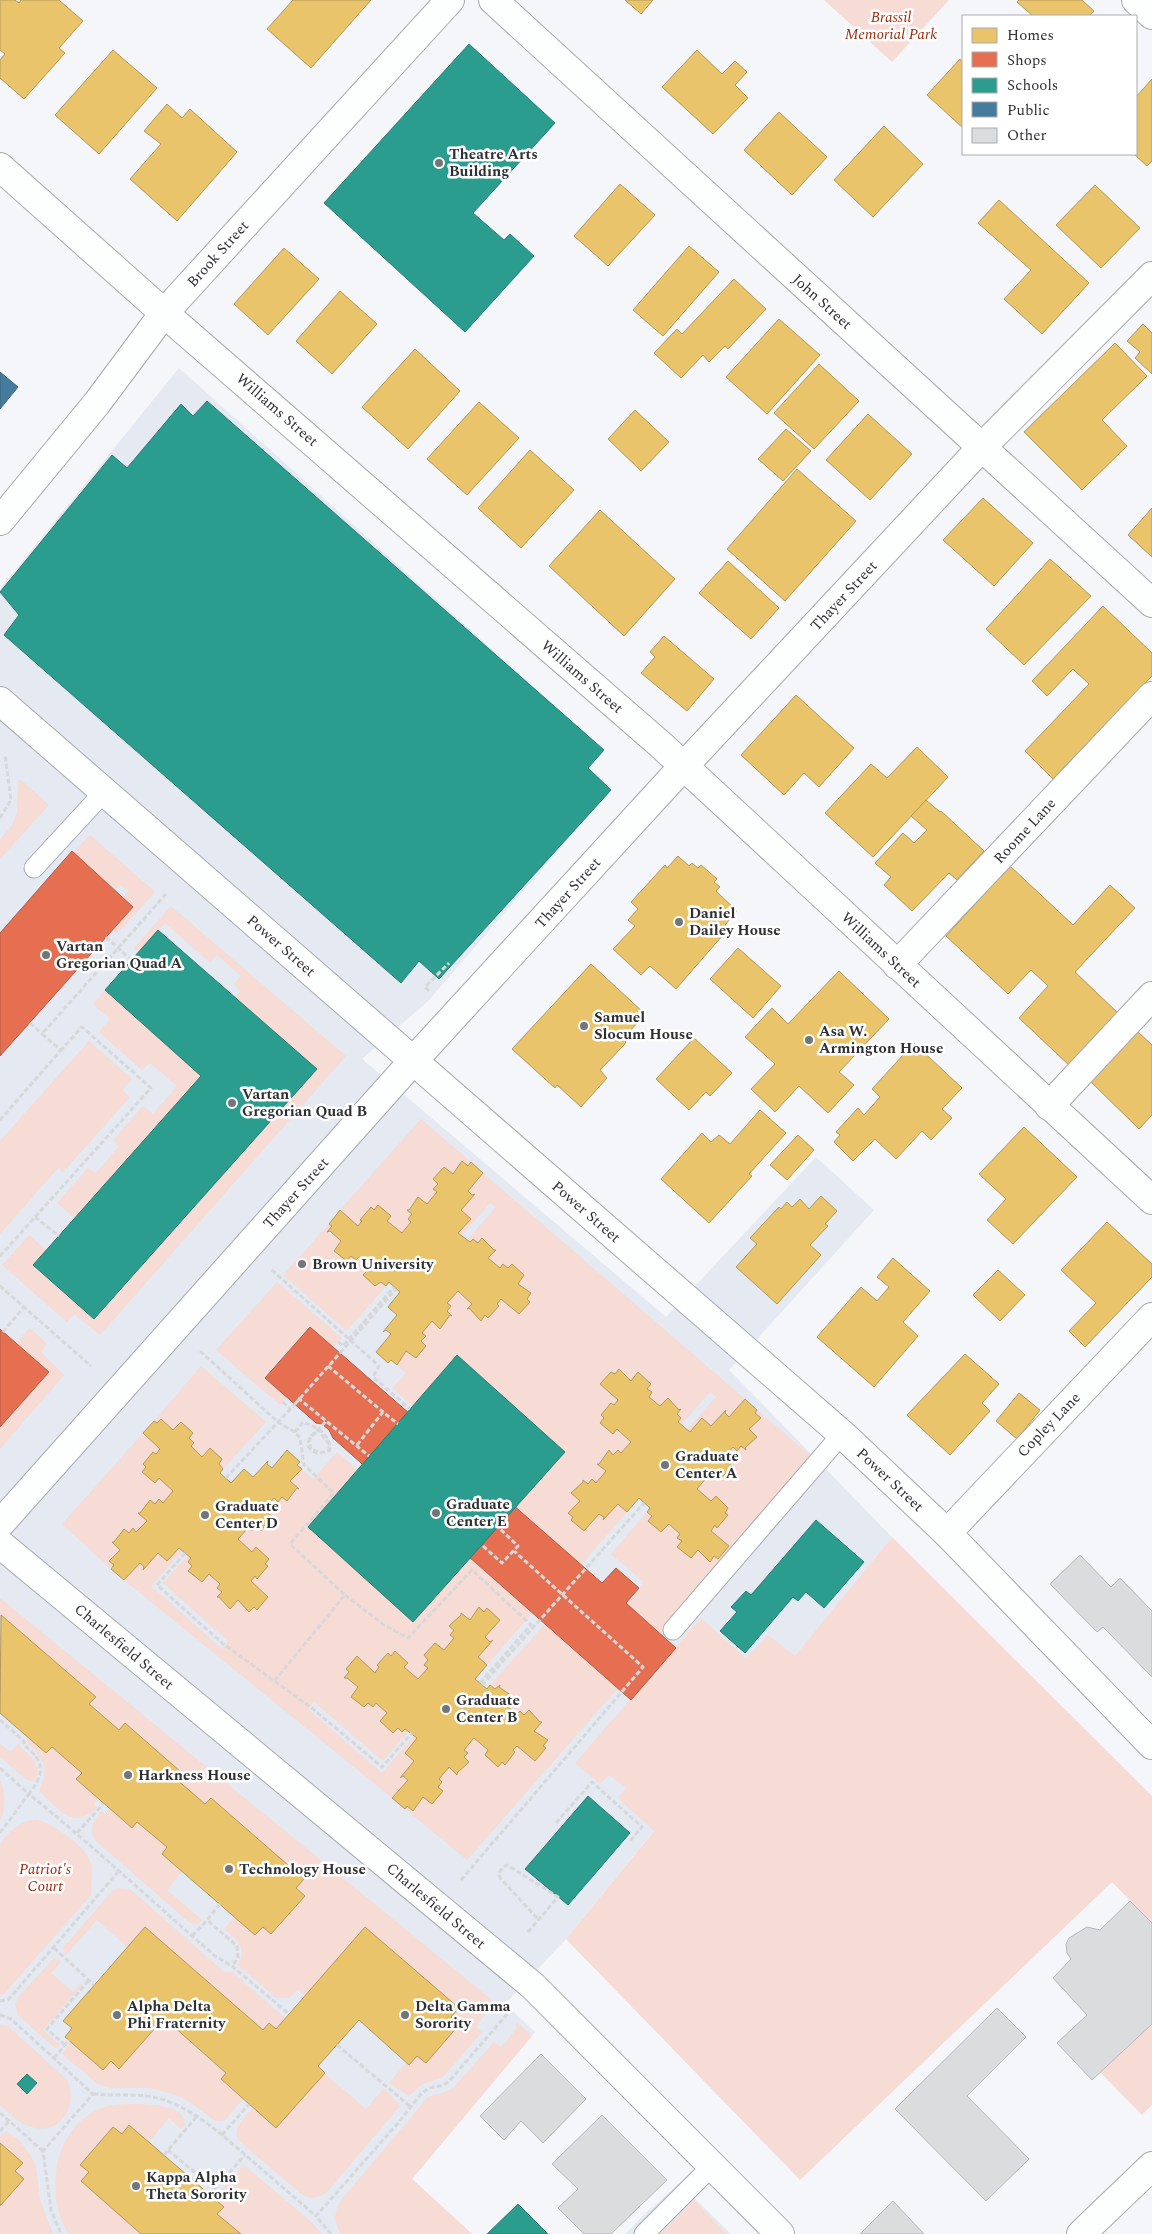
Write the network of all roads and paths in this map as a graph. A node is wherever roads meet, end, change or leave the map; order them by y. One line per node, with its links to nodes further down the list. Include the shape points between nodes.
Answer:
1 (450, 0): 7 (street, Brook Street)
2 (493, 0): 8 (street, John Street)
3 (1136, 0): 4 (street)
4 (1152, 15)
5 (0, 167): 7 (street, Williams Street)
6 (1152, 276): 8 (street, Thayer Street)
7 (164, 313): 9 (street, Brook Street, via 97,403); 14 (street, Williams Street)
8 (982, 447): 10 (street, John Street); 14 (street, Thayer Street)
9 (0, 521)
10 (1152, 603)
11 (1152, 696): 23 (street, Roome Lane)
12 (0, 702): 15 (street, Power Street)
13 (5, 755): 16 (path, via 11,800)
14 (684, 766): 23 (street, Williams Street); 29 (street, Thayer Street)
15 (104, 792): 17 (lane); 29 (street, Power Street)
16 (0, 818)
17 (34, 868)
18 (166, 894): 20 (path)
19 (106, 937): 20 (path)
20 (119, 948): 21 (path); 27 (path)
21 (132, 960)
22 (449, 963): 24 (path)
23 (897, 965): 30 (street, Williams Street)
24 (436, 976)
25 (1152, 996): 30 (street)
26 (30, 1023): 27 (path)
27 (42, 1034): 28 (path)
28 (61, 1050): 31 (path); 33 (path, via 82,1026 151,1088)
29 (413, 1062): 54 (street, Power Street); 59 (street, Thayer Street)
30 (1049, 1106): 32 (street, Williams Street)
31 (0, 1120)
32 (1152, 1200)
33 (35, 1217): 34 (path); 35 (path)
34 (59, 1236)
35 (0, 1256)
36 (271, 1269): 41 (path)
37 (0, 1286): 38 (path)
38 (24, 1307): 40 (path); 44 (path)
39 (1152, 1317): 61 (street, Copley Lane)
40 (3, 1332)
41 (350, 1339): 42 (path, via 343,1346); 45 (path, bridge, via 395,1288); 49 (path, via 379,1366 373,1377)
42 (338, 1342)
43 (200, 1350): 53 (path, via 279,1423)
44 (91, 1366)
45 (328, 1366): 46 (path); 50 (path)
46 (298, 1398): 48 (path, bridge); 51 (path)
47 (283, 1402): 48 (path)
48 (290, 1408): 57 (path, bridge)
49 (410, 1409)
50 (383, 1412): 52 (path); 55 (path)
51 (326, 1421): 53 (path, bridge, via 317,1431 309,1440 312,1449 320,1453 329,1450 329,1444 318,1430 310,1436 308,1440 311,1450 319,1454 330,1450 330,1444 328,1438 316,1427 302,1422); 55 (path)
52 (398, 1424)
53 (295, 1432): 66 (path, via 300,1438 304,1465 334,1493 290,1544)
54 (842, 1434): 61 (street, Power Street); 68 (lane)
55 (356, 1445): 56 (path)
56 (369, 1456)
57 (226, 1478)
58 (644, 1503): 67 (path)
59 (0, 1524)
60 (499, 1528): 64 (path, via 518,1546)
61 (946, 1533): 72 (street, Power Street)
62 (0, 1544): 111 (street, Charlesfield Street, via 533,1986)
63 (483, 1546): 64 (path, via 502,1563)
64 (514, 1551): 67 (path)
65 (185, 1553): 69 (path, via 157,1585 222,1643)
66 (345, 1595): 67 (path, via 384,1625 408,1638 472,1570 531,1625 481,1684); 69 (path)
67 (562, 1595): 81 (path, via 643,1668)
68 (673, 1630)
69 (275, 1680): 71 (path, via 382,1767)
70 (0, 1720): 74 (path, via 24,1741 39,1762 39,1780)
71 (412, 1734)
72 (1152, 1745)
73 (0, 1768): 74 (path)
74 (29, 1794): 77 (path); 78 (path)
75 (104, 1804): 78 (path)
76 (556, 1824): 79 (path, via 592,1782 642,1827)
77 (0, 1833)
78 (77, 1833): 80 (path)
79 (630, 1841)
80 (118, 1872): 86 (path); 87 (path)
81 (461, 1880)
82 (220, 1904): 84 (path)
83 (538, 1919): 83 (path, via 500,1878 502,1868 507,1865 558,1897); 85 (path)
84 (207, 1920): 86 (path); 88 (path, via 237,1946 238,1958)
85 (528, 1932)
86 (192, 1936): 88 (path)
87 (54, 1948): 89 (path); 91 (path, via 9,1999)
88 (232, 1966): 93 (path)
89 (89, 1980): 90 (path); 96 (path, via 47,2030)
90 (94, 1985)
91 (0, 2001)
92 (514, 2006): 101 (path, via 451,2079 444,2085 429,2088)
93 (289, 2014)
94 (0, 2015): 98 (path, via 11,2019)
95 (69, 2040): 96 (path)
96 (65, 2045): 98 (path)
97 (337, 2045): 101 (path)
98 (54, 2058): 99 (path)
99 (93, 2094): 103 (path, via 157,2098); 108 (path)
100 (249, 2104): 106 (path)
101 (411, 2107): 113 (path)
102 (0, 2113): 104 (path)
103 (197, 2116): 106 (path); 107 (path)
104 (9, 2121): 105 (path); 108 (path)
105 (0, 2131)
106 (222, 2135): 110 (path)
107 (168, 2150): 109 (path); 110 (path, via 215,2190)
108 (44, 2151): 114 (path, via 51,2210)
109 (164, 2155)
110 (245, 2155): 113 (path)
111 (712, 2166): 116 (lane); 117 (street, Charlesfield Street)
112 (1152, 2166): 118 (street)
113 (316, 2216): 115 (path)
114 (61, 2234)
115 (332, 2234)
116 (644, 2234)
117 (780, 2234)
118 (1081, 2234)

